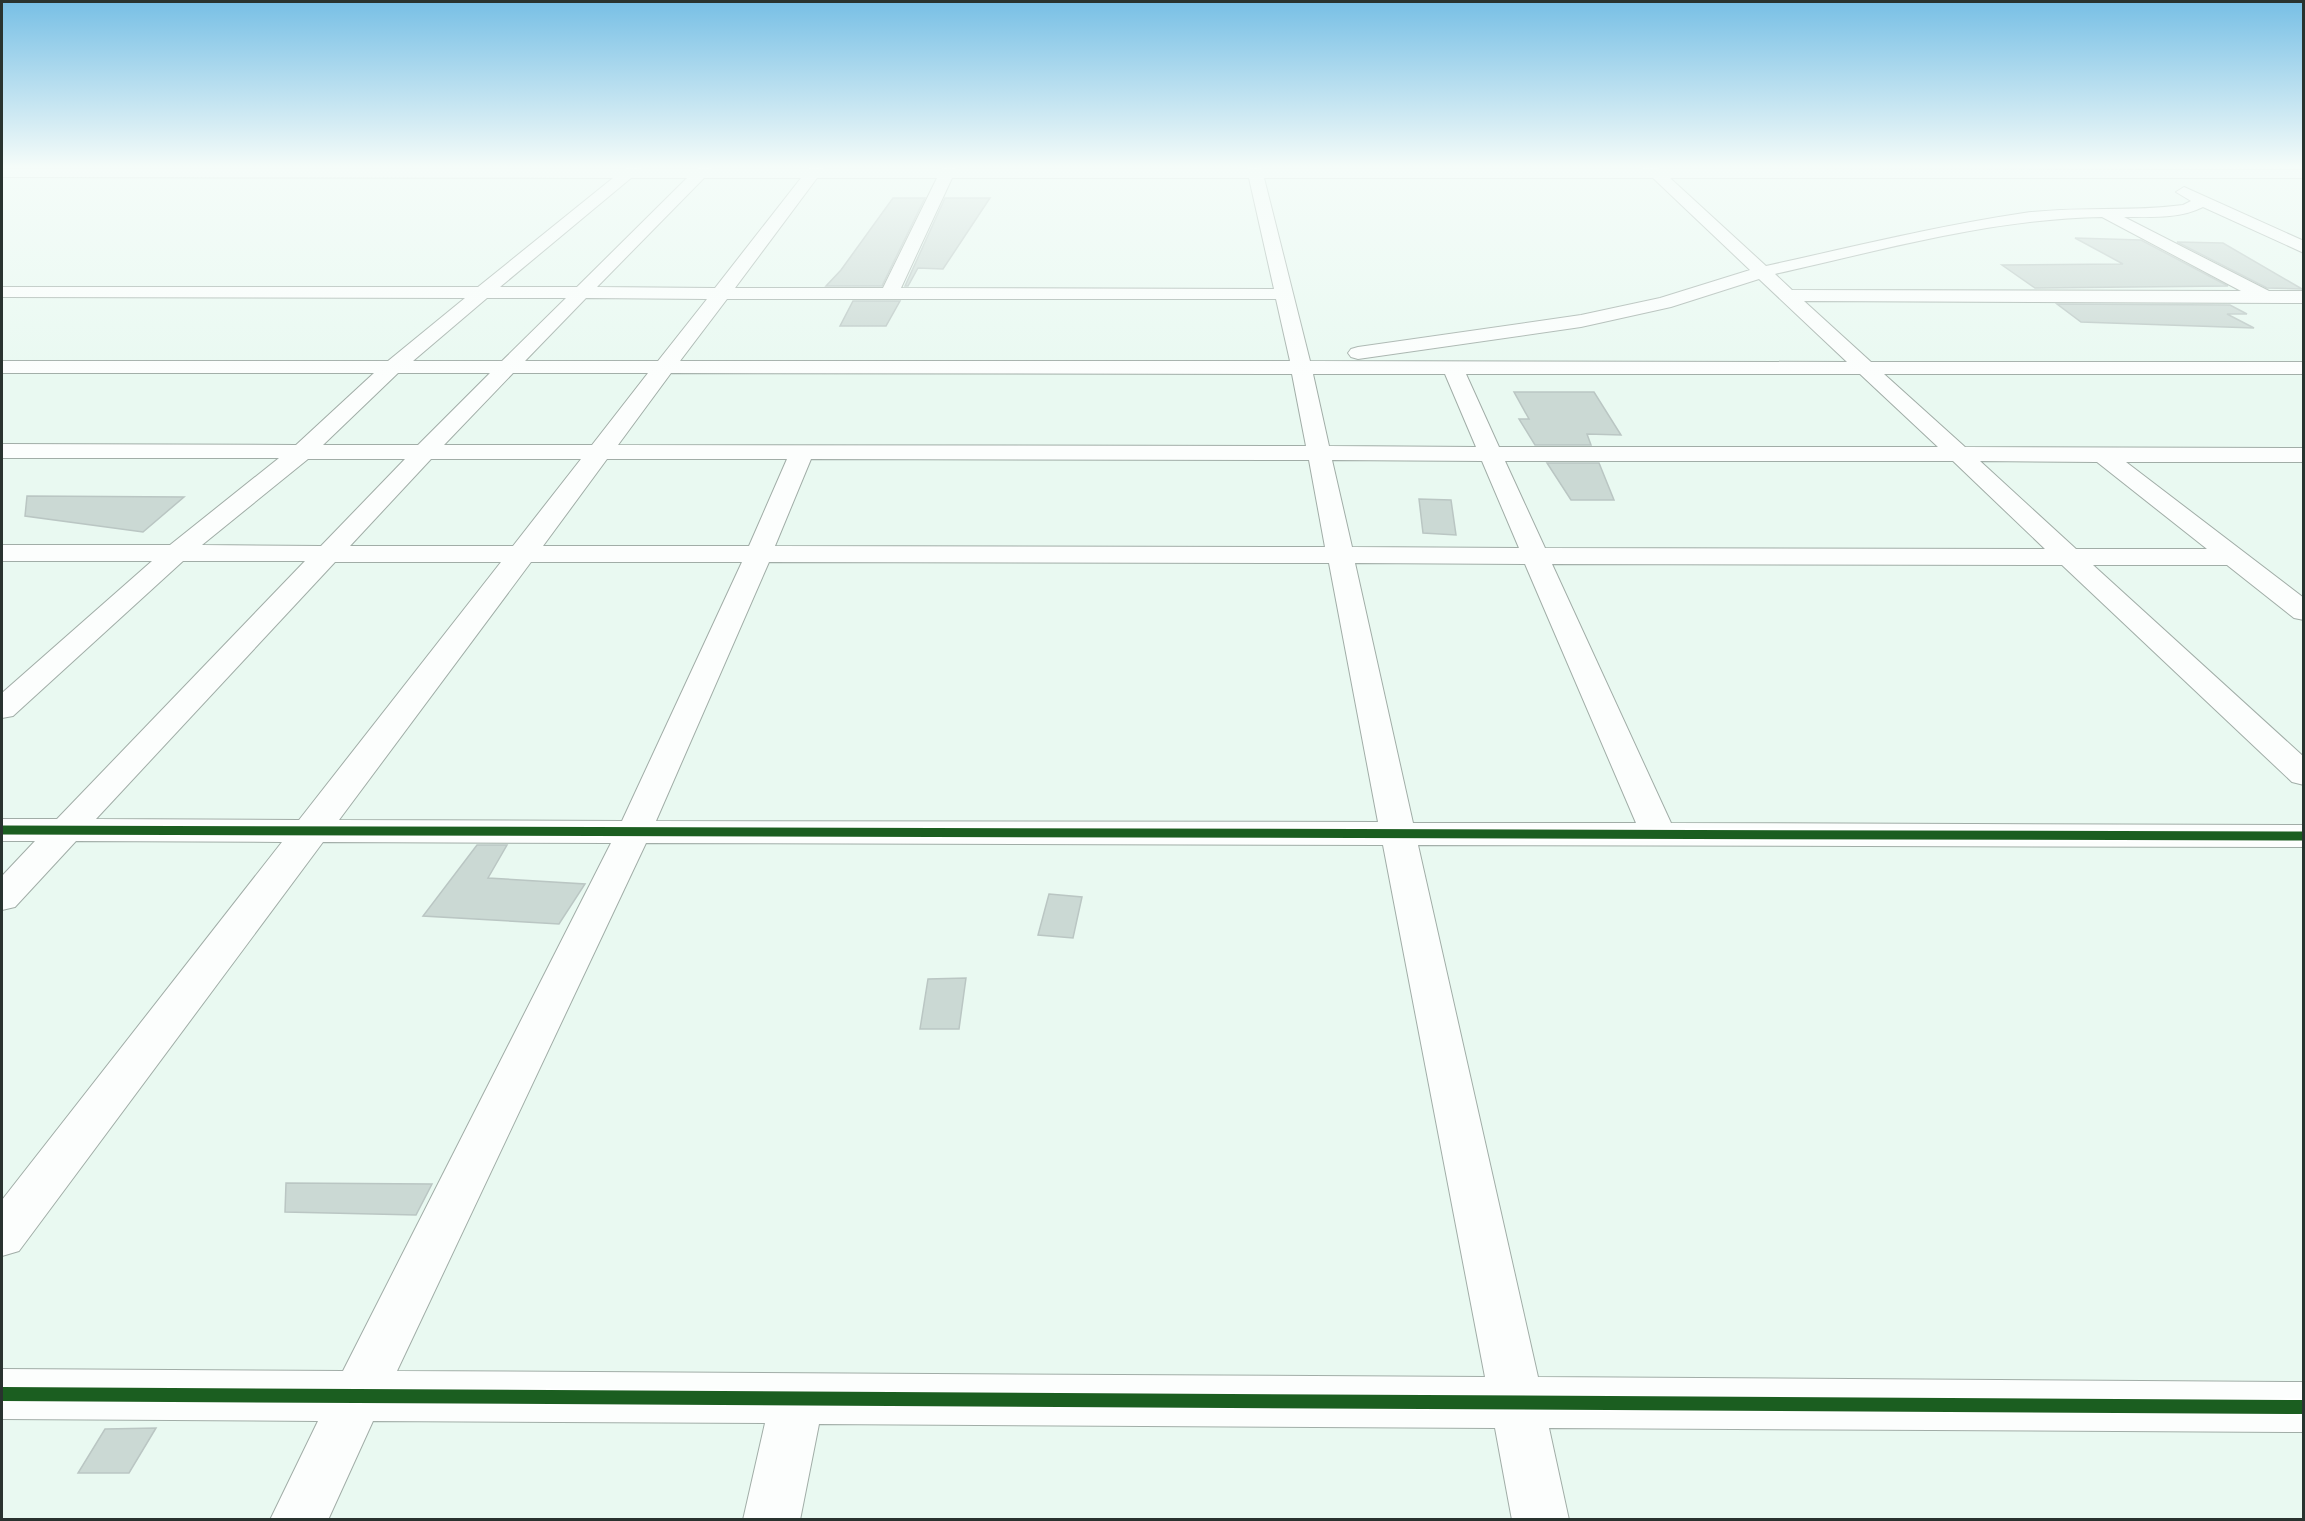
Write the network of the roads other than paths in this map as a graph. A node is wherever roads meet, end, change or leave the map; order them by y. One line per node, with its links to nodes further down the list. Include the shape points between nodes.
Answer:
1 (551, 237): 13 (street)
2 (636, 237): 14 (street)
3 (762, 237): 15 (street)
4 (917, 237): 16 (street)
5 (1271, 237): 17 (street)
6 (1724, 237): 11 (street)
7 (1917, 237): 11 (street)
8 (2149, 237): 19 (street)
9 (2280, 237): 10 (street)
10 (2304, 248)
11 (1762, 272): 18 (street); 21 (street, via 1664,303 1581,321)
12 (2, 292): 13 (street)
13 (483, 293): 14 (street); 23 (street)
14 (581, 293): 15 (street); 24 (street)
15 (719, 293): 16 (street); 25 (street)
16 (890, 293): 17 (street)
17 (1284, 294): 21 (street)
18 (1787, 295): 19 (street); 26 (street)
19 (2266, 297): 20 (street)
20 (2299, 304)
21 (1301, 366): 25 (street); 28 (street); 34 (street)
22 (2, 367): 23 (street)
23 (392, 368): 24 (street); 30 (street)
24 (505, 368): 25 (street); 31 (street)
25 (662, 368): 32 (street)
26 (1866, 368): 27 (street); 28 (street); 36 (street)
27 (2304, 368)
28 (1453, 369): 35 (street)
29 (2, 451): 30 (street)
30 (303, 451): 31 (street); 40 (street)
31 (424, 452): 32 (street); 41 (street)
32 (598, 452): 33 (street); 42 (street)
33 (802, 452): 34 (street); 43 (street)
34 (1319, 453): 35 (street); 44 (street)
35 (1488, 453): 36 (street); 45 (street)
36 (1957, 455): 37 (street); 46 (street)
37 (2103, 455): 38 (street); 47 (street)
38 (2304, 455)
39 (2, 553): 40 (street)
40 (177, 553): 41 (street); 49 (street)
41 (330, 553): 42 (street); 52 (street)
42 (521, 554): 43 (street); 53 (street)
43 (761, 554): 44 (street); 54 (street)
44 (1340, 555): 45 (street); 55 (street)
45 (1533, 555): 46 (street); 56 (street)
46 (2067, 557): 47 (street); 50 (street)
47 (2234, 557): 48 (street)
48 (2304, 612)
49 (2, 709)
50 (2304, 775)
51 (2, 830): 52 (street)
52 (67, 831): 53 (street); 58 (street)
53 (310, 831): 54 (street); 59 (street)
54 (634, 832): 55 (street); 61 (street)
55 (1399, 834): 56 (street); 63 (street)
56 (1658, 834): 57 (street)
57 (2304, 836)
58 (2, 898)
59 (2, 1236)
60 (2, 1394): 61 (street)
61 (357, 1395): 62 (street); 65 (street)
62 (797, 1398): 63 (street); 66 (street)
63 (1517, 1403): 64 (street); 67 (street)
64 (2304, 1407)
65 (298, 1520)
66 (771, 1520)
67 (1541, 1520)

